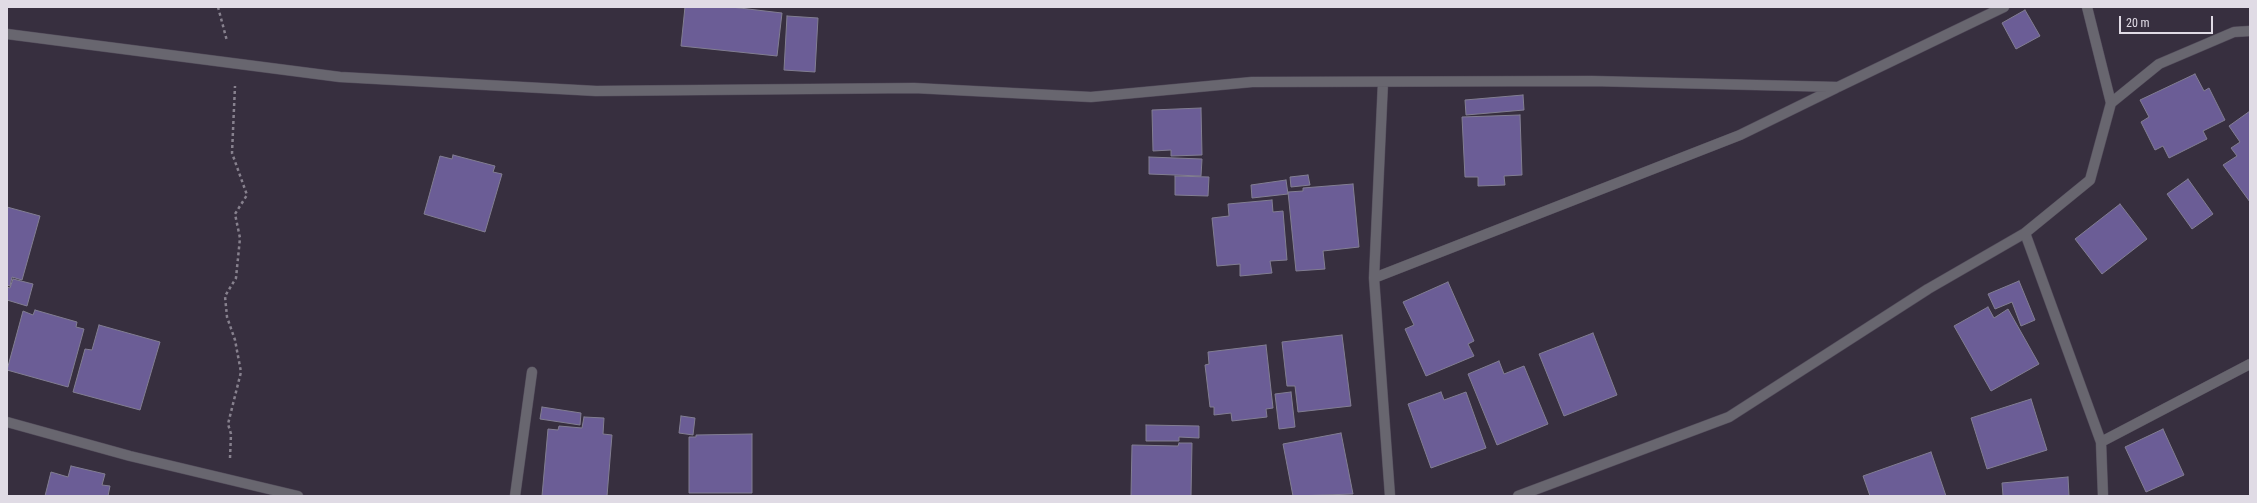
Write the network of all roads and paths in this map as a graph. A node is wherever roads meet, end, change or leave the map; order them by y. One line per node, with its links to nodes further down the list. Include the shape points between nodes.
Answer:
1 (218, 7): 6 (path)
2 (2004, 7): 8 (street)
3 (2086, 7): 9 (street)
4 (2250, 31): 9 (street, via 2234,32 2159,64)
5 (7, 34): 6 (street)
6 (232, 63): 7 (street, via 340,76 596,91 914,88 1091,97 1252,82); 16 (path, via 235,90 232,153 247,195 235,214 240,238 236,278 225,296 227,317 235,340 241,372 228,424 231,434)
7 (1384, 82): 8 (street, via 1592,81); 11 (street)
8 (1838, 87): 11 (street, via 1740,135)
9 (2111, 103): 10 (street, via 2090,180)
10 (2025, 233): 15 (street); 20 (street, via 1928,288 1729,417)
11 (1374, 278): 19 (street)
12 (2250, 364): 15 (street)
13 (532, 372): 18 (street)
14 (7, 422): 16 (street)
15 (2101, 442): 21 (street)
16 (229, 480): 17 (street)
17 (298, 496)
18 (515, 496)
19 (1390, 496)
20 (1518, 496)
21 (2103, 496)

